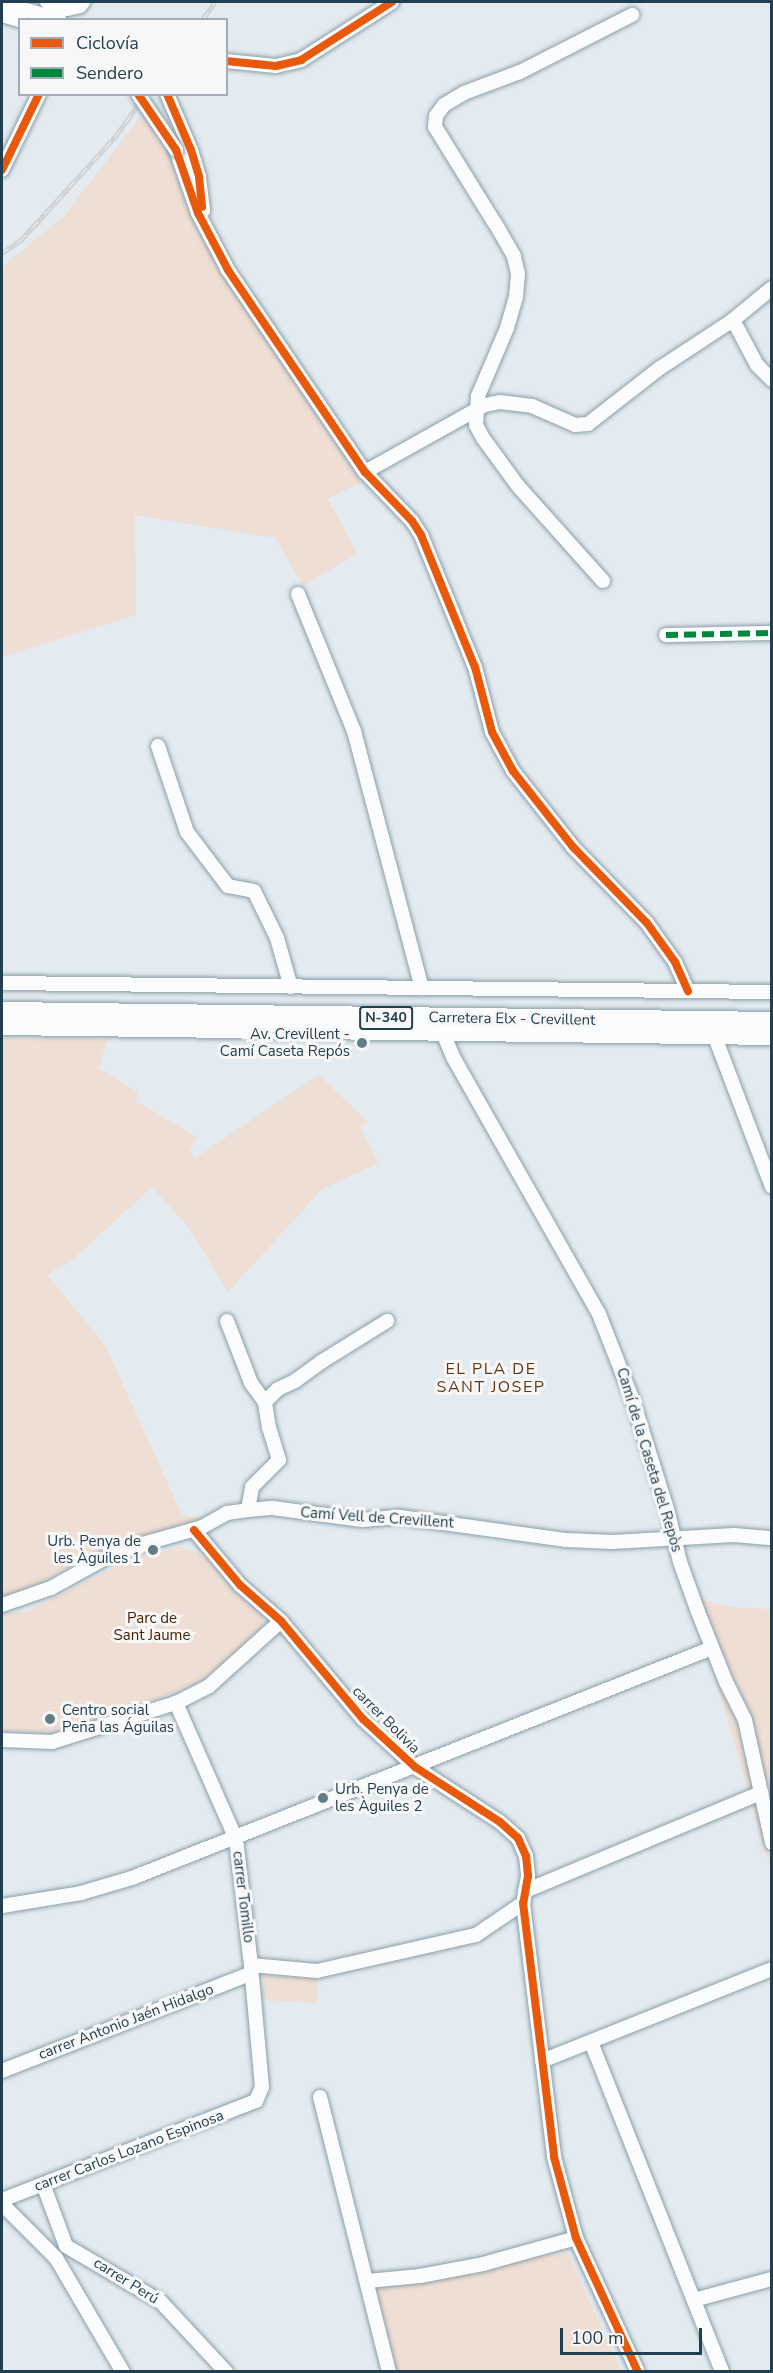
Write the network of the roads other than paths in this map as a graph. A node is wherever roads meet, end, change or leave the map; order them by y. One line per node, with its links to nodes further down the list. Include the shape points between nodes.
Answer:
1 (47, 2): 2 (street, via 67,9)
2 (83, 2)
3 (392, 2): 9 (street, via 300,60 276,66)
4 (2, 3): 7 (street)
5 (2, 15): 8 (street)
6 (632, 15): 18 (street, via 520,72 464,93 444,105 436,116 435,127 514,256 518,274 507,328 484,377)
7 (53, 18)
8 (18, 19)
9 (228, 61)
10 (38, 96): 13 (street)
11 (139, 96): 14 (street, bridge, via 176,150)
12 (167, 96): 14 (street, via 184,128 199,177)
13 (2, 171)
14 (204, 225): 19 (street, via 228,270)
15 (771, 288): 16 (street)
16 (733, 320): 17 (street, via 757,365); 18 (street, via 660,368 588,424 575,424 517,402 485,405)
17 (771, 380)
18 (476, 411): 19 (street); 20 (street, via 476,425 483,438 518,486)
19 (365, 471): 28 (street, via 412,521 420,536 475,668 492,732 513,771 573,847 646,923 675,962)
20 (603, 581)
21 (298, 594): 27 (street, via 354,731)
22 (771, 633): 23 (street)
23 (666, 635)
24 (158, 746): 26 (street, via 187,832 228,886 254,891 277,938)
25 (2, 983): 26 (street)
26 (291, 987): 27 (street)
27 (422, 988): 28 (street)
28 (688, 991): 29 (street)
29 (771, 992)
30 (2, 999): 31 (highway, Carretera Elx - Crevillent / N-340)
31 (771, 1009)
32 (5, 1023): 33 (highway, Carretera Elx - Crevillent / N-340); 34 (street)
33 (771, 1023)
34 (443, 1033): 35 (street); 44 (street, Camí de la Caseta del Repòs, via 599,1314 633,1398)
35 (715, 1037): 36 (street); 37 (street)
36 (771, 1038)
37 (771, 1187)
38 (227, 1321): 40 (street, via 251,1383)
39 (387, 1321): 40 (street, via 278,1389)
40 (265, 1402): 41 (street, via 279,1460 252,1487)
41 (248, 1510): 42 (street, Camí Vell de Crevillent, via 227,1513); 44 (street, Camí Vell de Crevillent, via 273,1508 362,1520 400,1517 566,1540)
42 (194, 1530): 43 (street, Camí Vell de Crevillent); 46 (street, carrer Bolivia)
43 (172, 1538): 46 (street); 47 (street, Camí Vell de Crevillent, via 118,1551 51,1588)
44 (675, 1538): 45 (street, Camí Vell de Crevillent); 49 (street, Camí de la Caseta del Repòs)
45 (771, 1538)
46 (210, 1548): 48 (street, carrer Bolivia, via 240,1585)
47 (2, 1605)
48 (281, 1621): 50 (street, via 209,1686); 52 (street, carrer Bolivia, via 355,1711)
49 (712, 1648): 53 (street); 55 (street, Camí de la Caseta del Repòs, via 745,1720)
50 (176, 1702): 51 (street, via 60,1740); 56 (street, carrer Tomillo)
51 (2, 1740)
52 (388, 1742): 53 (street, carrer Bolivia); 54 (street, via 391,1755)
53 (415, 1767): 54 (street); 58 (street, carrer Bolivia, via 518,1838 526,1856)
54 (382, 1778): 56 (street)
55 (761, 1793): 57 (street, Camí de la Caseta del Repòs); 58 (street)
56 (236, 1839): 59 (street, via 81,1893); 60 (street, carrer Tomillo)
57 (771, 1843)
58 (524, 1897): 60 (street, via 488,1929 465,1938 316,1971); 63 (street, carrer Bolivia)
59 (2, 1906)
60 (251, 1969): 64 (street, carrer Antonio Jaén Hidalgo); 66 (street, carrer Tomillo, via 262,2086)
61 (771, 1969): 62 (street)
62 (591, 2042): 63 (street); 74 (street)
63 (542, 2061): 70 (street, carrer Bolivia, via 554,2157)
64 (2, 2070)
65 (320, 2097): 73 (street)
66 (256, 2101): 67 (street, carrer Carlos Lozano Espinosa)
67 (43, 2184): 68 (street, carrer Carlos Lozano Espinosa); 71 (street)
68 (2, 2202): 69 (street)
69 (15, 2218): 71 (street, carrer Perú); 75 (street, via 56,2258)
70 (576, 2238): 73 (street, via 483,2264); 78 (street, carrer Bolivia)
71 (66, 2246): 76 (street, carrer Perú, via 161,2302)
72 (771, 2279): 74 (street)
73 (368, 2281): 77 (street)
74 (694, 2300): 79 (street)
75 (123, 2372)
76 (226, 2372)
77 (389, 2372)
78 (638, 2372)
79 (722, 2372)

